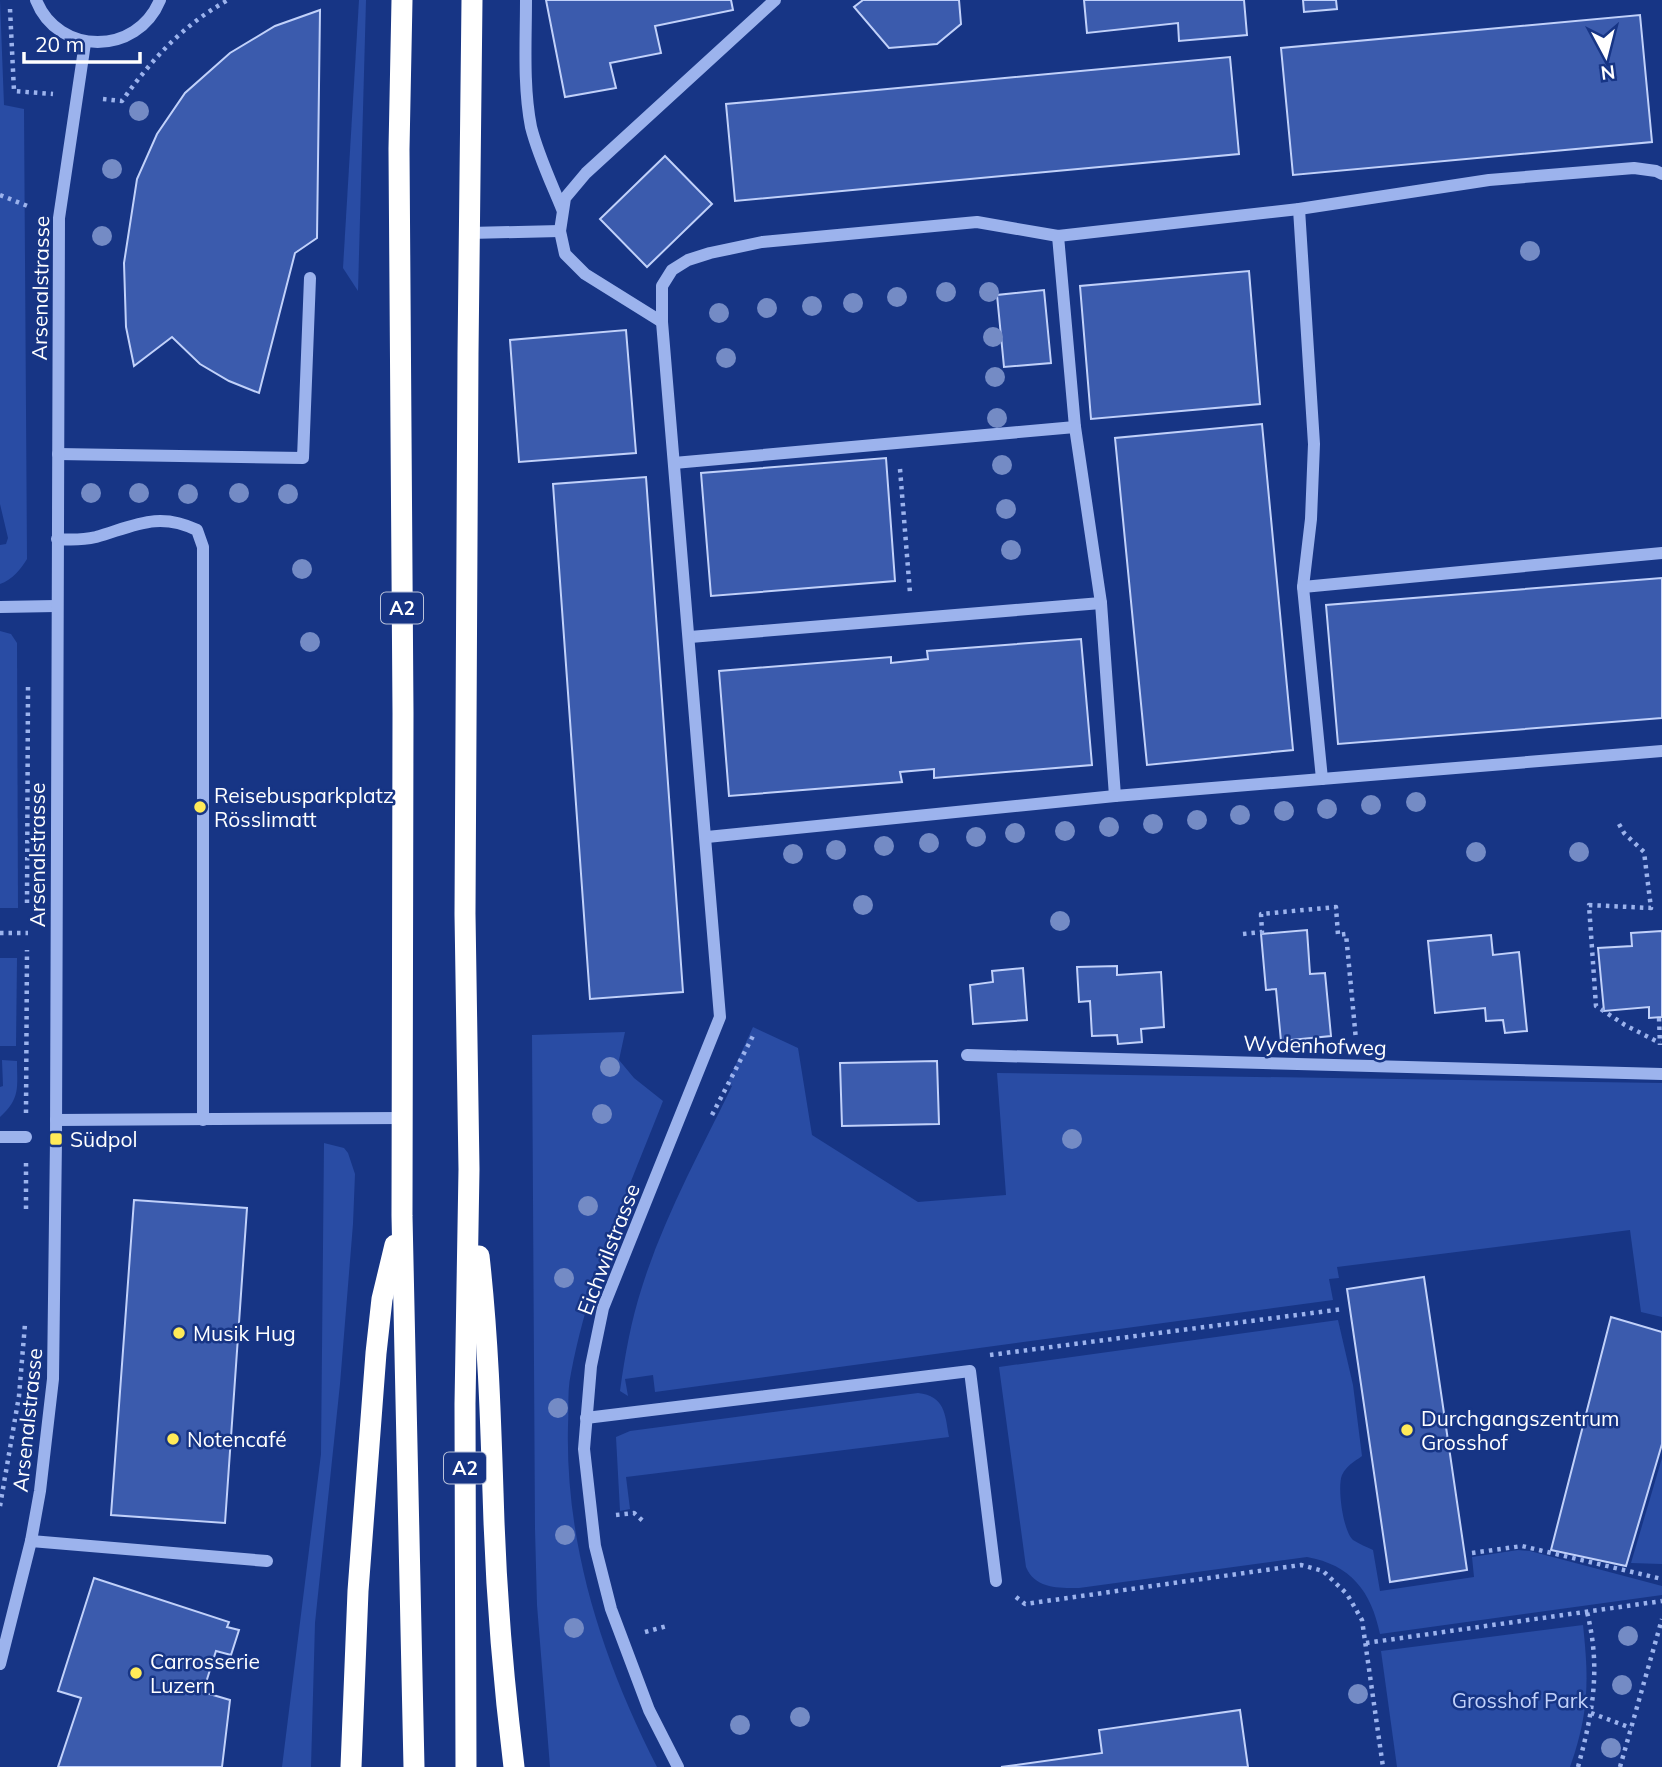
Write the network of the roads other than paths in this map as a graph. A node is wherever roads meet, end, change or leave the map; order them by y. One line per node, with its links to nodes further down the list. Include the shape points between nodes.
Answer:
1 (36, 0): 7 (street, via 52,25)
2 (160, 0): 7 (street, via 136,30 112,41)
3 (402, 0): 32 (highway, A2)
4 (472, 0): 12 (highway, A2)
5 (526, 0): 10 (street, via 531,126)
6 (775, 0): 10 (street, via 586,173 565,198)
7 (85, 43): 17 (street, Arsenalstrasse, via 59,218)
8 (1662, 174): 9 (street, Eichwilstrasse, via 1634,168 1489,180)
9 (1299, 209): 13 (street, Eichwilstrasse); 21 (street, via 1314,444)
10 (562, 210): 11 (street)
11 (560, 231): 12 (street); 15 (street, via 565,254 584,274)
12 (469, 233): 37 (highway, A2, via 465,901)
13 (1058, 236): 15 (street, Eichwilstrasse, via 976,222 762,242 709,253 672,270 662,286); 16 (street)
14 (310, 278): 17 (street, via 303,458)
15 (662, 322): 18 (street, Eichwilstrasse)
16 (1076, 427): 18 (street); 22 (street)
17 (58, 453): 19 (street, Arsenalstrasse)
18 (674, 463): 25 (street, Eichwilstrasse)
19 (57, 540): 23 (street, Arsenalstrasse); 34 (street, via 82,540 159,520 197,530 203,547)
20 (1662, 554): 21 (street)
21 (1303, 587): 27 (street)
22 (1101, 603): 25 (street); 28 (street)
23 (56, 606): 24 (street); 33 (street, Arsenalstrasse)
24 (0, 607)
25 (690, 637): 29 (street, Eichwilstrasse)
26 (1662, 751): 27 (street)
27 (1322, 779): 28 (street)
28 (1115, 796): 29 (street)
29 (707, 837): 39 (street, Eichwilstrasse, via 720,1017 603,1308)
30 (967, 1055): 31 (street, Wydenhofweg)
31 (1662, 1074)
32 (402, 1118): 34 (street); 38 (highway, A2)
33 (56, 1120): 34 (street); 40 (street, Arsenalstrasse, via 53,1379)
34 (204, 1120)
35 (0, 1137): 36 (street)
36 (26, 1137)
37 (469, 1169): 46 (highway, A2); 47 (highway, via 485,1314 504,1681)
38 (402, 1216): 44 (highway, via 382,1299 376,1353 358,1591); 45 (highway, A2)
39 (586, 1418): 42 (street, via 970,1371); 48 (street, Eichwilstrasse, via 584,1449 595,1546 611,1609 649,1710)
40 (31, 1541): 41 (street); 43 (street, Arsenalstrasse)
41 (267, 1561)
42 (996, 1581)
43 (0, 1664)
44 (351, 1767)
45 (414, 1767)
46 (466, 1767)
47 (514, 1767)
48 (677, 1767)

